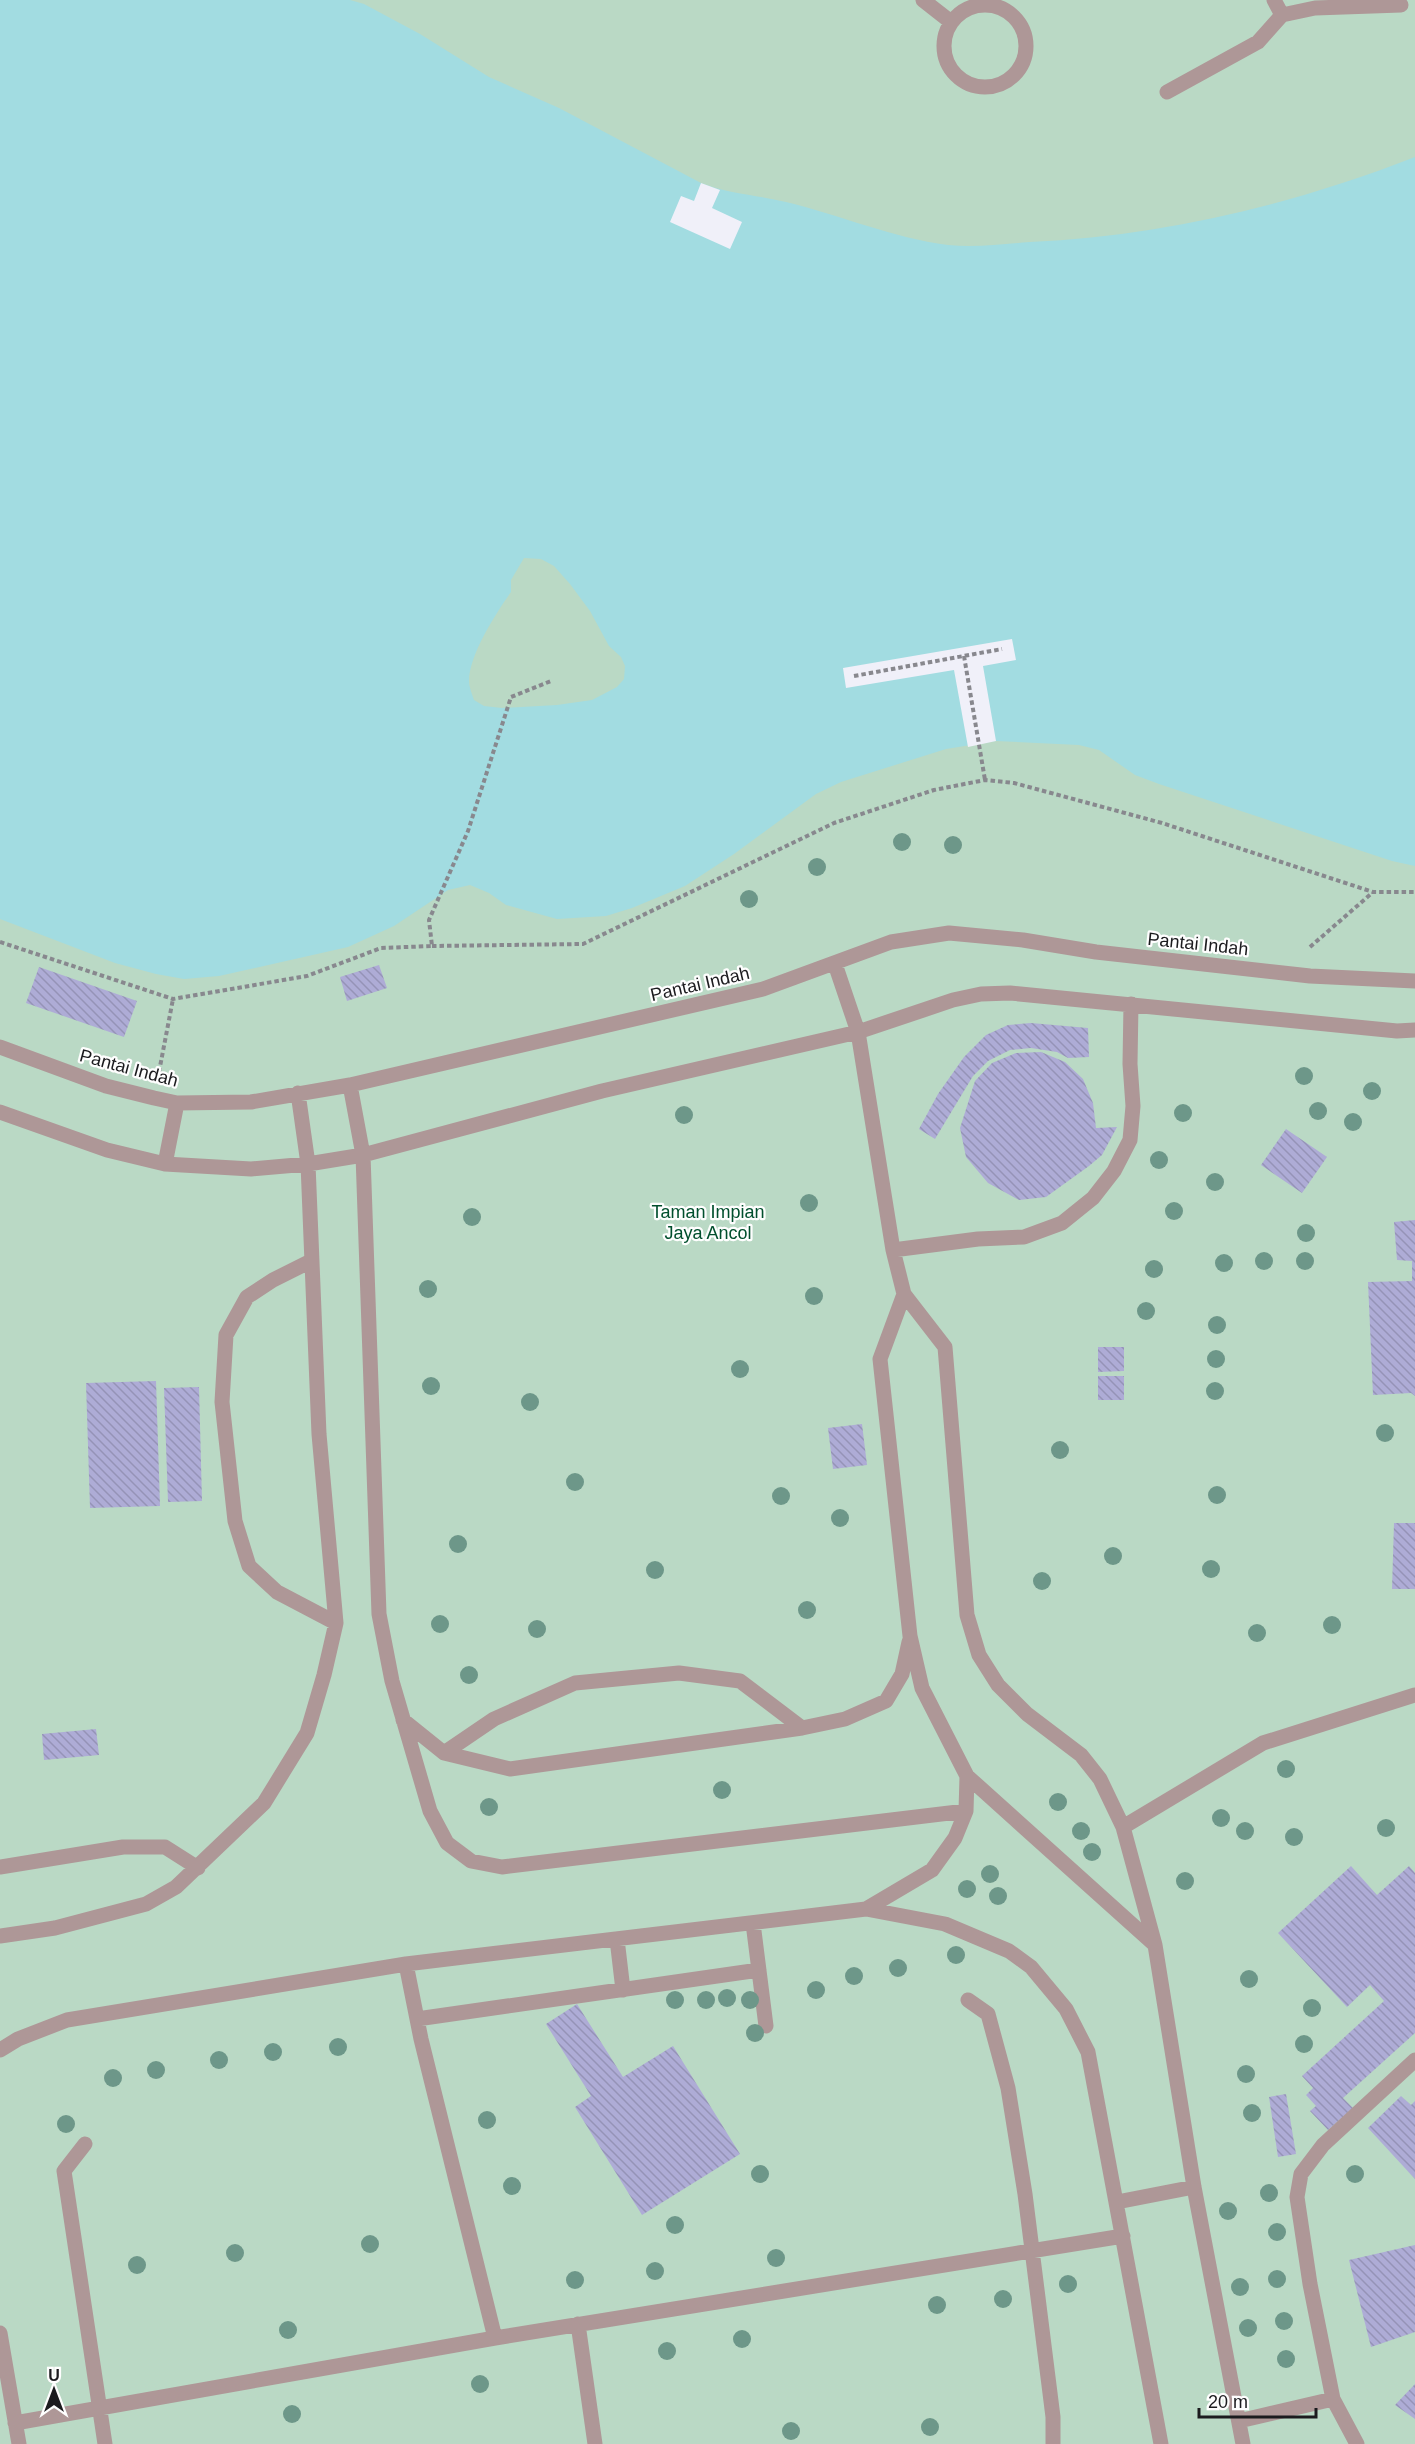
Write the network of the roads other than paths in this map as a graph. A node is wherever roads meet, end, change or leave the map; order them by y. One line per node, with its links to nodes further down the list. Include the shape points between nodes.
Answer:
1 (923, 0): 6 (street)
2 (1274, 0): 5 (street)
3 (1002, 4): 6 (street, via 976,5); 6 (street, via 1018,21 1026,42 1022,64 1008,80 986,87 965,82 949,67 943,45)
4 (1401, 5): 5 (street, via 1315,8)
5 (1282, 15): 7 (street, via 1258,42)
6 (951, 22)
7 (1167, 92)
8 (835, 964): 9 (street, Pantai Indah, via 891,942 949,933 1310,976); 12 (street); 14 (street, Pantai Indah, via 763,989)
9 (1415, 981)
10 (1131, 1004): 11 (street); 12 (street, via 981,994); 21 (street, via 1130,1140 1114,1171 1093,1198 1062,1223 1024,1237)
11 (1415, 1030)
12 (858, 1032): 18 (street, via 602,1091); 21 (street)
13 (0, 1047): 16 (street, Pantai Indah, via 106,1086)
14 (350, 1085): 15 (street, Pantai Indah); 18 (street)
15 (298, 1093): 16 (street, Pantai Indah, via 251,1102); 20 (street)
16 (177, 1103): 19 (street)
17 (0, 1112): 19 (street, via 107,1150)
18 (363, 1155): 20 (street); 27 (street, via 380,1614 392,1681)
19 (165, 1164): 20 (street, via 251,1169)
20 (308, 1164): 22 (street)
21 (893, 1250): 23 (street)
22 (311, 1261): 24 (street, via 319,1434); 24 (street, via 247,1297 226,1335 222,1402 235,1521 249,1566 277,1592)
23 (904, 1294): 25 (street, via 880,1359); 32 (street, via 945,1347 967,1615 979,1654 998,1685 1027,1714 1081,1755 1100,1779)
24 (336, 1623): 34 (street, via 307,1732 264,1803)
25 (910, 1636): 28 (street, via 902,1674 885,1701 845,1719); 30 (street, via 922,1688)
26 (1415, 1695): 32 (street, via 1263,1743)
27 (404, 1720): 29 (street); 31 (street, via 429,1810 447,1843 471,1861 502,1867)
28 (802, 1728): 29 (street, via 510,1769); 29 (street, via 740,1681 679,1673 575,1683 494,1719)
29 (444, 1753)
30 (967, 1776): 31 (street); 39 (street)
31 (966, 1811): 35 (street, via 955,1838 932,1870)
32 (1123, 1827): 39 (street)
33 (0, 1867): 34 (street, via 123,1847 165,1847)
34 (198, 1868): 37 (street, via 176,1887 146,1904 56,1928)
35 (866, 1909): 36 (street); 50 (street, via 945,1924 1009,1951 1030,1967 1066,2009 1088,2052)
36 (753, 1923): 38 (street); 41 (street)
37 (0, 1936)
38 (617, 1939): 40 (street); 42 (street)
39 (1155, 1945): 49 (street)
40 (406, 1964): 44 (street); 46 (street, via 67,2020)
41 (759, 1970): 42 (street); 45 (street)
42 (623, 1990): 44 (street)
43 (968, 2000): 52 (street, via 988,2014 1008,2088)
44 (417, 2019): 55 (street)
45 (766, 2026)
46 (0, 2050)
47 (1415, 2060): 56 (street, via 1323,2145 1300,2174 1297,2197)
48 (85, 2144): 57 (street, via 64,2171)
49 (1194, 2187): 50 (street); 58 (street)
50 (1117, 2202): 51 (street)
51 (1123, 2236): 52 (street); 64 (street)
52 (1033, 2251): 53 (street); 63 (street)
53 (579, 2324): 55 (street); 62 (street)
54 (0, 2332): 59 (street)
55 (495, 2338): 57 (street)
56 (1333, 2399): 58 (street); 66 (street)
57 (100, 2408): 59 (street); 61 (street)
58 (1239, 2421): 65 (street)
59 (15, 2423): 60 (street)
60 (19, 2444)
61 (105, 2444)
62 (595, 2444)
63 (1053, 2444)
64 (1161, 2444)
65 (1243, 2444)
66 (1357, 2444)

